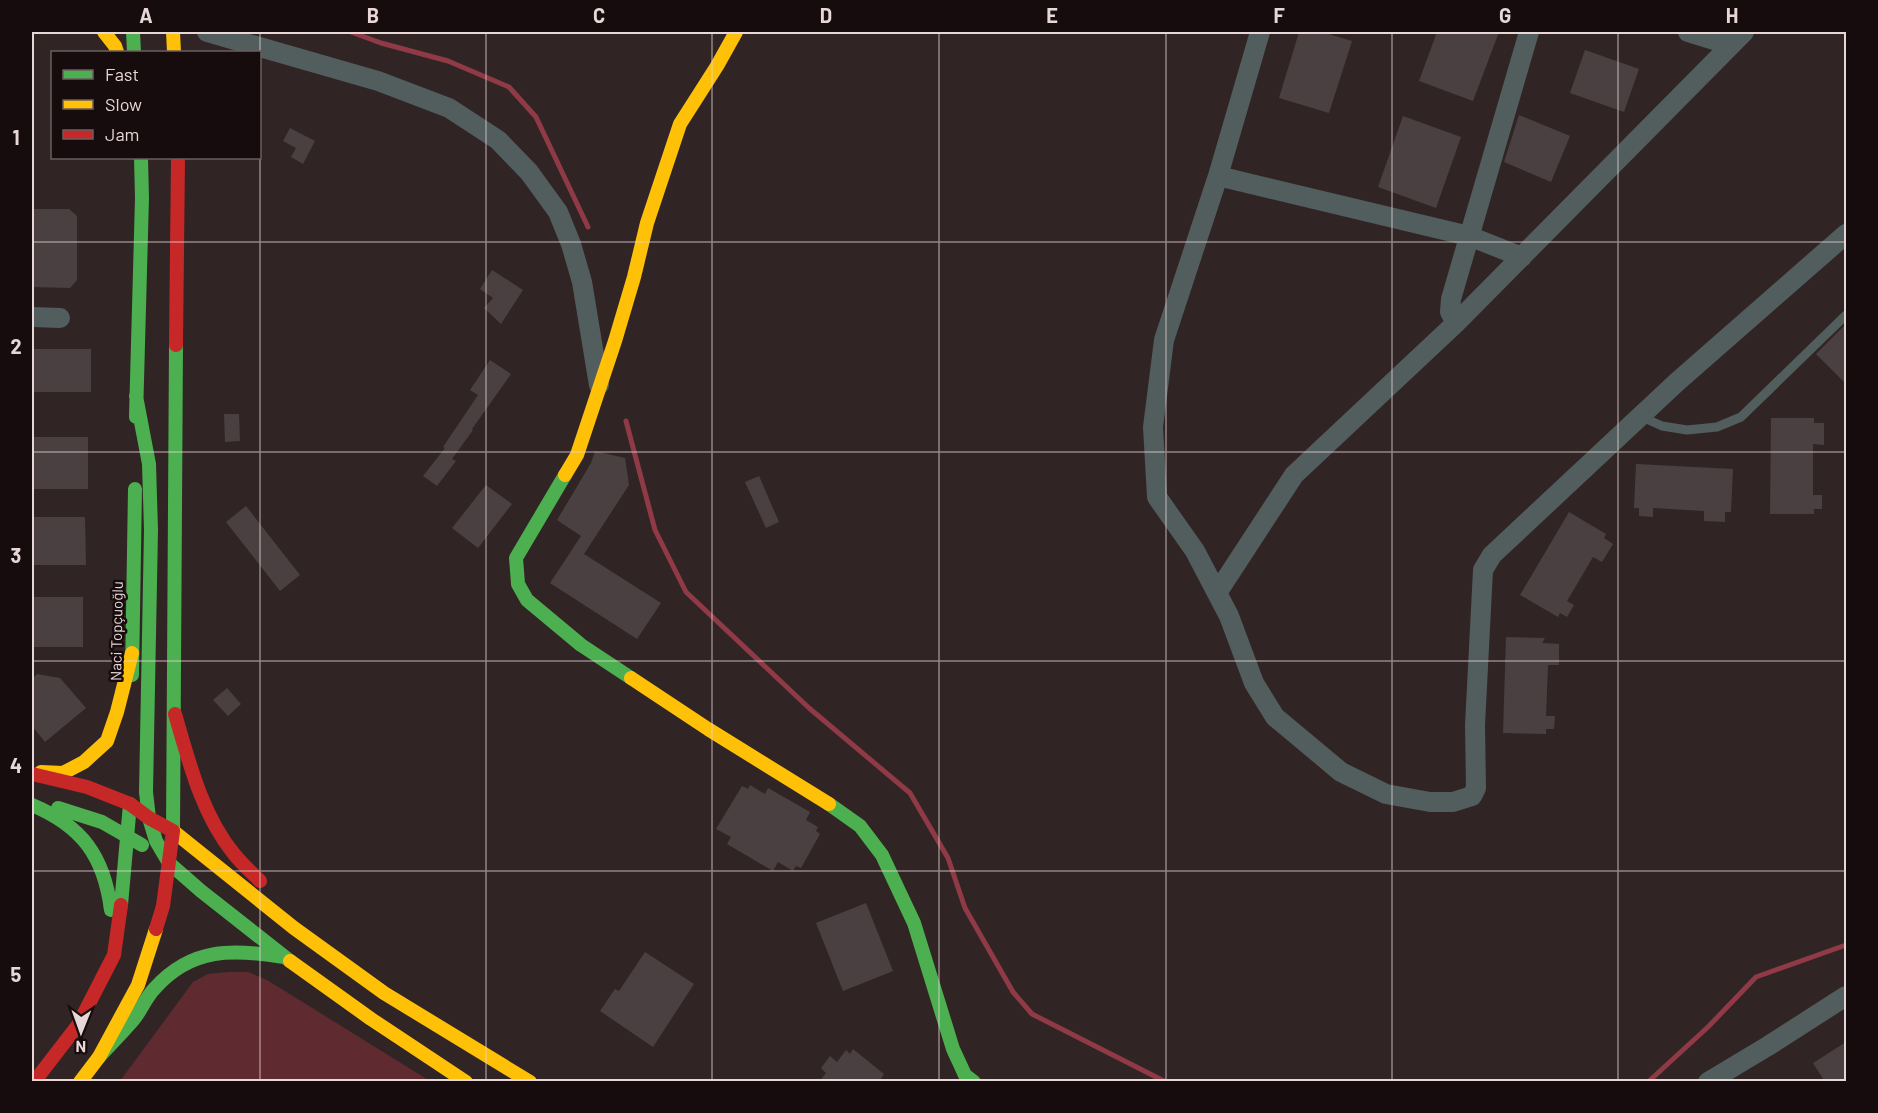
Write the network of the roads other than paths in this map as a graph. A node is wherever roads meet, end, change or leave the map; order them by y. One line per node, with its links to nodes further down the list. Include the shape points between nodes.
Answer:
1 (104, 32): 10 (main road)
2 (133, 32): 11 (main road)
3 (173, 32): 12 (main road)
4 (207, 32): 23 (street, via 378,81 448,108 498,140 529,172 558,212 582,282)
5 (736, 32): 23 (main road, via 680,124)
6 (1260, 32): 15 (street)
7 (1529, 32): 17 (street)
8 (1688, 32): 9 (street)
9 (1737, 38): 18 (street)
10 (117, 51)
11 (134, 51)
12 (174, 51)
13 (141, 159): 24 (main road, Naci Topçuoğlu)
14 (178, 159): 29 (main road)
15 (1218, 176): 17 (street); 26 (street, via 1164,340 1153,427 1157,497 1195,551)
16 (1846, 234): 25 (street)
17 (1469, 236): 18 (street); 22 (street, via 1450,306)
18 (1522, 256): 22 (street)
19 (1846, 315): 25 (lane, via 1741,417 1717,427 1687,430 1662,426)
20 (32, 317): 21 (street)
21 (60, 318)
22 (1456, 323): 26 (street, via 1294,475)
23 (599, 387): 47 (main road, via 577,455 516,558 518,584 527,600 581,645 860,826 882,855 914,923 953,1049 965,1075)
24 (136, 396): 27 (main road, Naci Topçuoğlu); 33 (main road, via 150,486 146,792)
25 (1640, 416): 26 (street, via 1492,555 1483,570 1475,725 1476,788 1472,796 1453,802 1430,802 1386,794 1341,772 1275,717 1254,683)
26 (1217, 593)
27 (132, 653): 28 (main road, Naci Topçuoğlu); 30 (main road, via 106,741 84,762 63,773)
28 (131, 711)
29 (175, 714): 34 (main road); 37 (main road, via 188,759 217,828 234,854 267,888)
30 (32, 773): 31 (main road)
31 (130, 798): 33 (main road); 35 (main road)
32 (32, 804): 35 (main road, via 80,813); 38 (main road, via 82,836 98,858 110,890)
33 (149, 818): 34 (main road); 36 (main road)
34 (173, 831): 36 (main road); 37 (main road)
35 (127, 834): 36 (main road); 38 (main road)
36 (169, 863): 39 (main road); 41 (main road, via 164,906 138,985)
37 (294, 928): 46 (main road, via 384,993)
38 (114, 955): 43 (main road, via 78,1026)
39 (286, 958): 41 (main road, via 247,951 211,953 184,963 156,987); 45 (main road)
40 (1846, 996): 42 (street)
41 (99, 1057): 44 (main road)
42 (1709, 1081)
43 (34, 1082)
44 (80, 1082)
45 (465, 1082)
46 (530, 1082)
47 (974, 1082)

